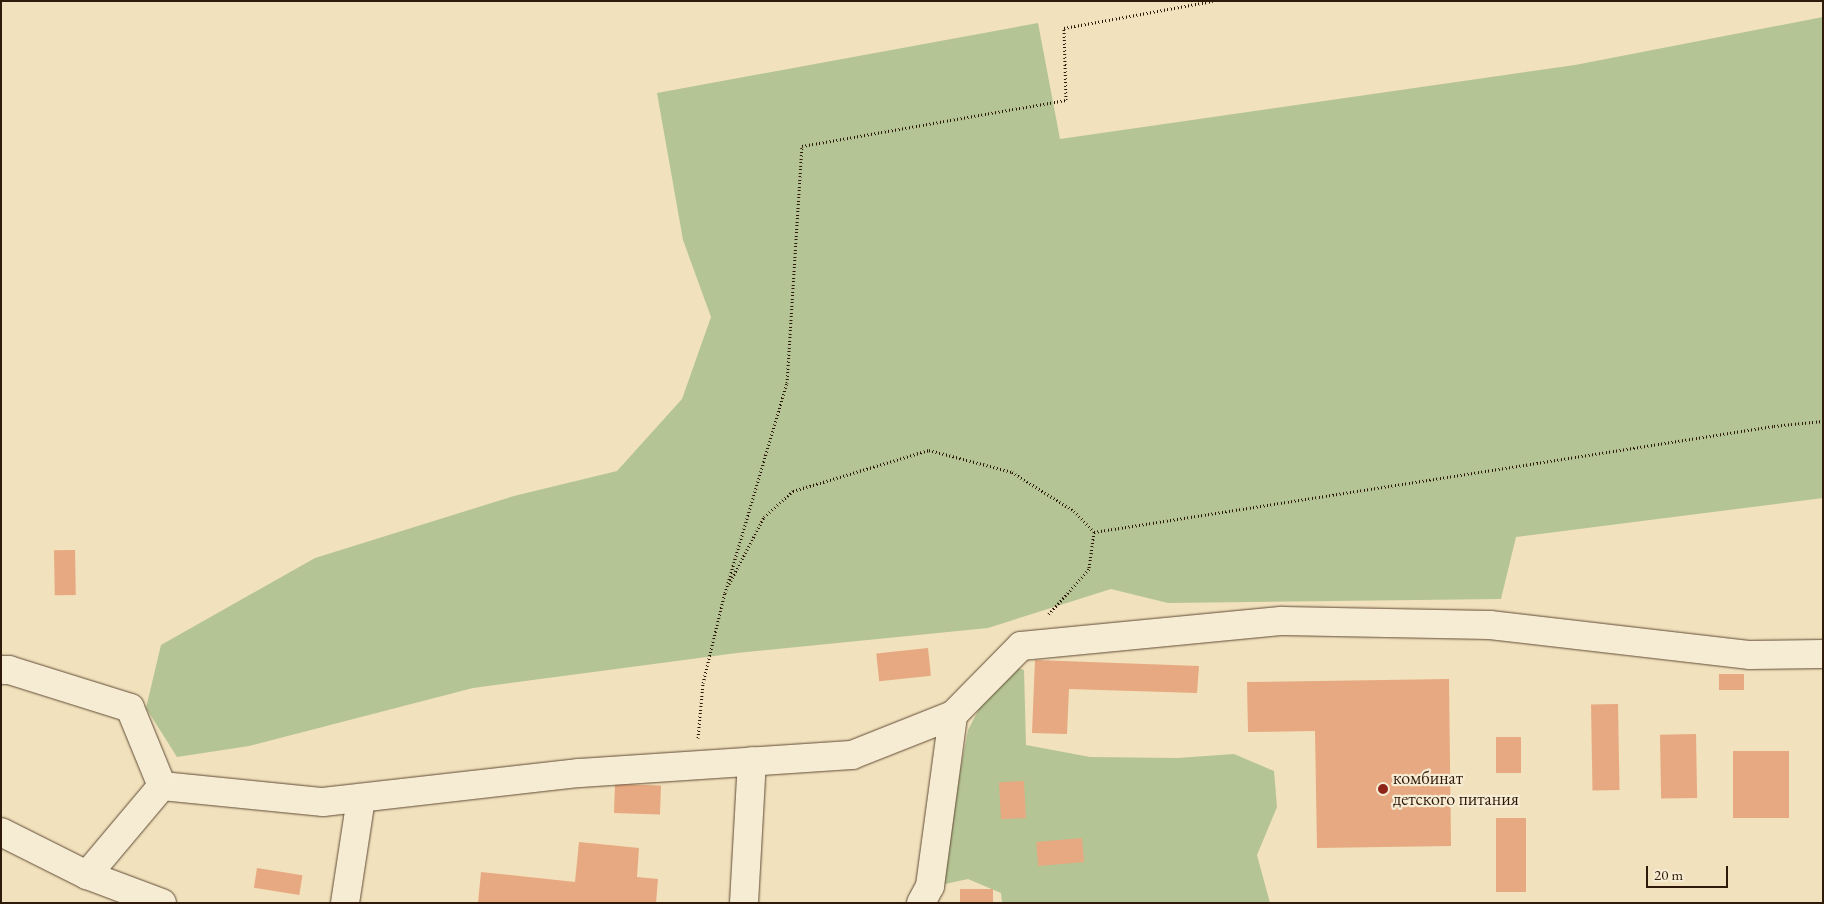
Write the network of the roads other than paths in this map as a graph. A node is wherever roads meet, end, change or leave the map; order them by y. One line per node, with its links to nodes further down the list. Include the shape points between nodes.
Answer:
1 (1823, 654): 3 (lane, via 1750,655 1490,625 1283,621 1021,646)
2 (1, 670): 5 (lane, via 130,708)
3 (953, 715): 4 (lane, via 852,755); 12 (lane, via 930,886)
4 (752, 761): 6 (lane, via 579,772); 11 (lane)
5 (162, 786): 6 (lane, via 323,802); 8 (lane)
6 (361, 798): 10 (lane)
7 (1, 832): 8 (lane)
8 (87, 875): 9 (lane)
9 (162, 903)
10 (345, 903)
11 (744, 903)
12 (921, 903)

